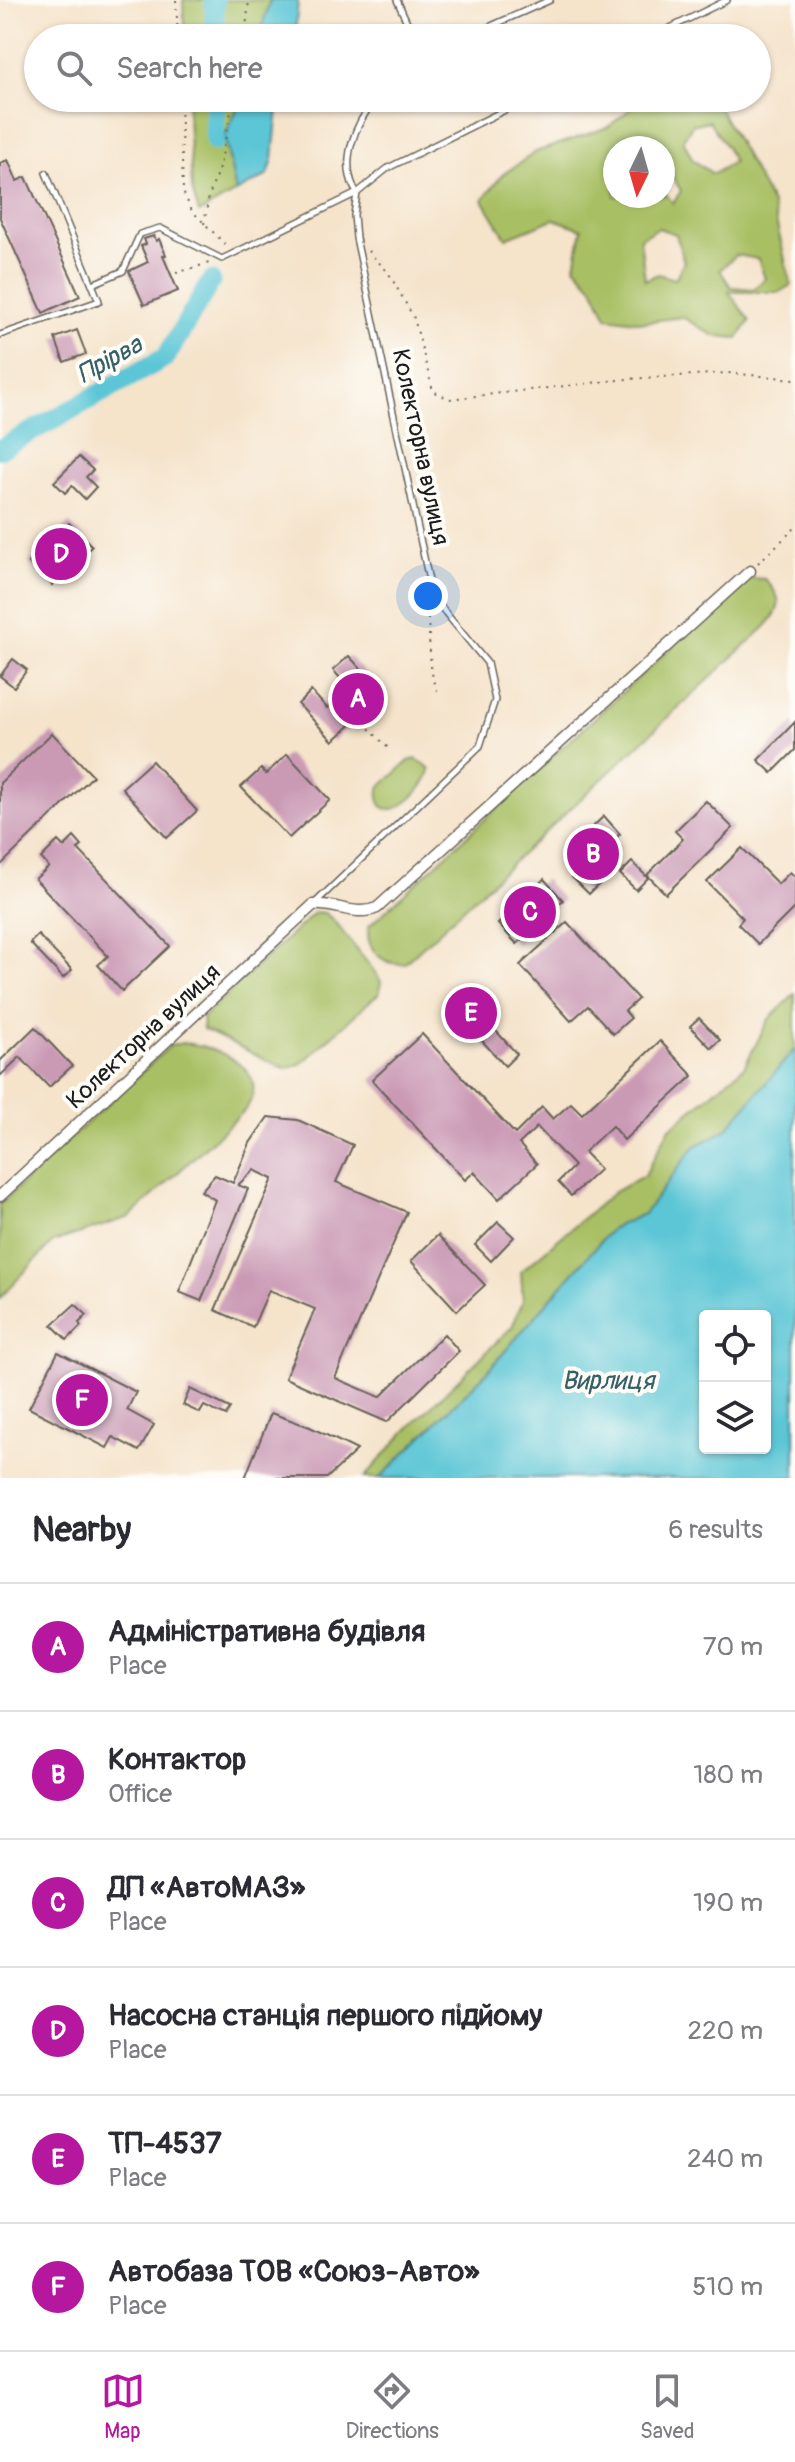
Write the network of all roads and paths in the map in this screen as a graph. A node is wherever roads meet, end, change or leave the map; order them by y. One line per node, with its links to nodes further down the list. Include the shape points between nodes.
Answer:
1 (176, 0): 7 (path)
2 (249, 0): 8 (path)
3 (397, 0): 9 (lane)
4 (550, 0): 10 (lane)
5 (726, 0): 6 (lane); 11 (lane)
6 (734, 0)
7 (177, 24)
8 (246, 24)
9 (408, 24)
10 (496, 24)
11 (678, 24)
12 (180, 112): 18 (path, via 183,192)
13 (231, 112): 18 (path)
14 (365, 112): 17 (lane, Колекторна вулиця, via 349,158 349,180)
15 (501, 112): 17 (lane, via 388,168)
16 (46, 173): 23 (lane)
17 (357, 193): 19 (lane, Колекторна вулиця); 20 (lane)
18 (204, 224): 20 (path)
19 (356, 238): 25 (path, via 388,272 414,318 433,391 449,399 728,373); 28 (lane, Колекторна вулиця)
20 (235, 253): 21 (lane)
21 (222, 259): 22 (path); 23 (lane, via 156,228 140,234 123,271)
22 (176, 273)
23 (93, 284): 24 (lane, via 98,303)
24 (0, 335)
25 (795, 379)
26 (795, 528): 27 (path)
27 (750, 571): 32 (street, via 377,908 358,912)
28 (431, 590): 29 (path, via 426,603); 32 (lane, Колекторна вулиця, via 487,663 495,700 480,746)
29 (437, 691)
30 (358, 717): 31 (path)
31 (391, 751)
32 (313, 905): 33 (street, Колекторна вулиця)
33 (0, 1196)

